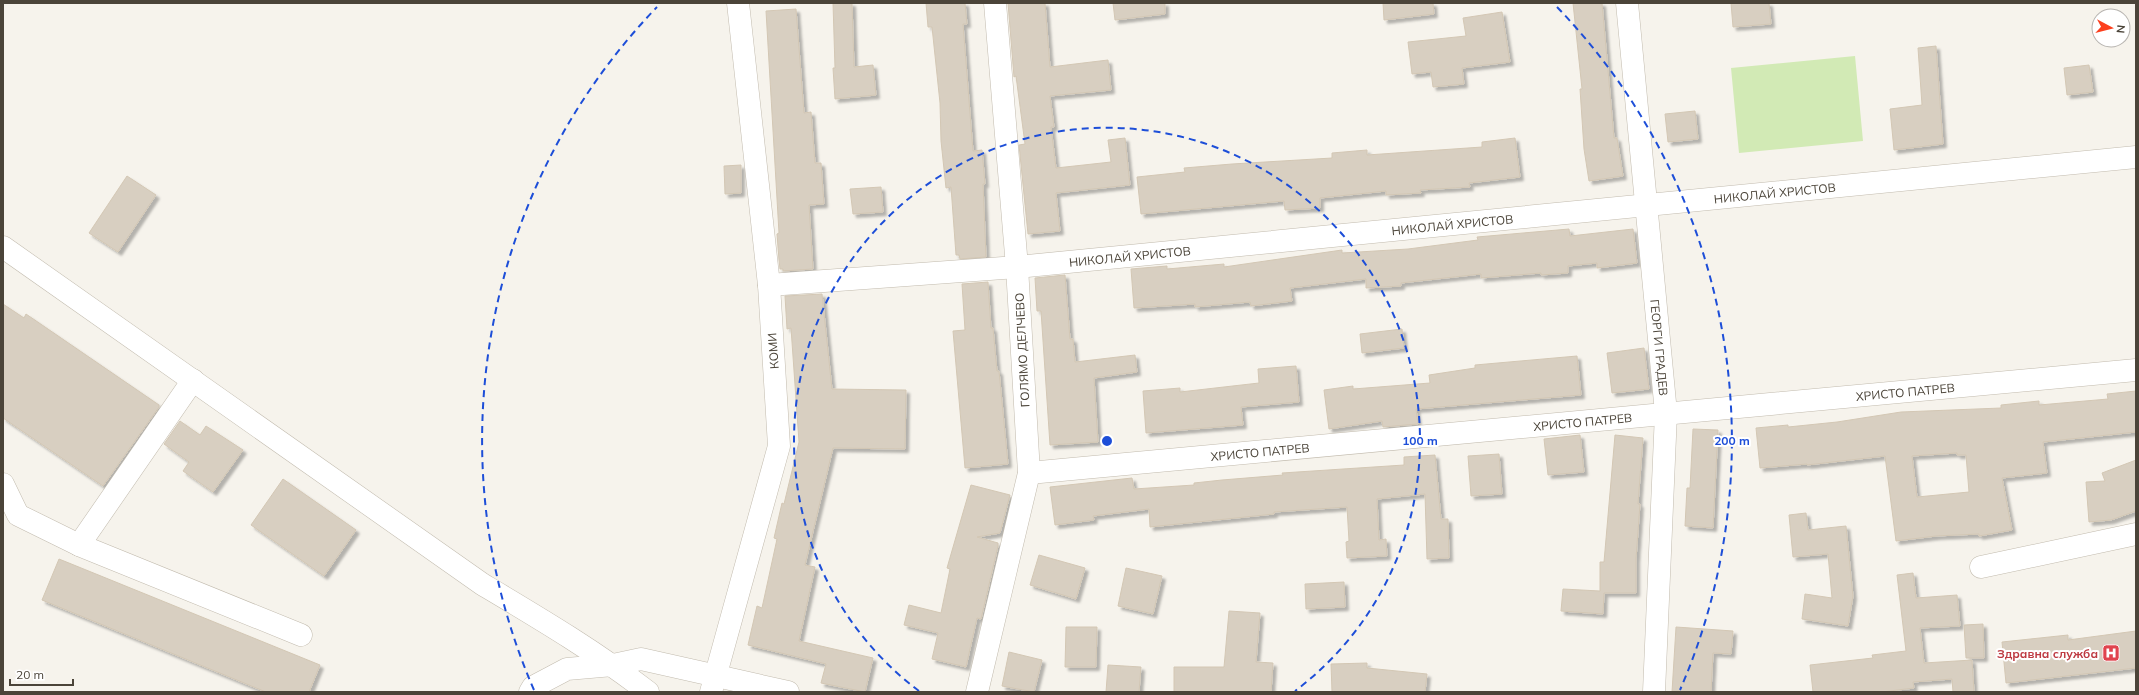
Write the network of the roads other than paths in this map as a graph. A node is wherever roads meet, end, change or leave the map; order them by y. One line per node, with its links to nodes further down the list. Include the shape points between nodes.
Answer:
1 (738, 3): 8 (street, КОМИ)
2 (995, 3): 7 (street, ГОЛЯМО ДЕЛЧЕВО)
3 (1628, 3): 5 (street, ГЕОРГИ ГРАДЕВ)
4 (2136, 157): 5 (street, НИКОЛАЙ ХРИСТОВ)
5 (1647, 206): 7 (street, НИКОЛАЙ ХРИСТОВ); 11 (street, ГЕОРГИ ГРАДЕВ)
6 (3, 247): 10 (street)
7 (1017, 267): 8 (street, НИКОЛАЙ ХРИСТОВ); 12 (street, ГОЛЯМО ДЕЛЧЕВО)
8 (769, 285): 19 (street, КОМИ, via 779,446)
9 (2136, 370): 11 (street, ХРИСТО ПАТРЕВ)
10 (193, 380): 15 (street); 18 (street, via 482,584)
11 (1666, 413): 12 (street, ХРИСТО ПАТРЕВ); 24 (street, ГЕОРГИ ГРАДЕВ)
12 (1029, 473): 23 (street, ГОЛЯМО ДЕЛЧЕВО)
13 (3, 484): 15 (street, via 18,515)
14 (2136, 534): 16 (street)
15 (79, 545): 17 (street)
16 (1981, 567)
17 (301, 635)
18 (613, 665): 19 (street, via 641,659); 20 (street, via 567,669 533,687); 21 (street)
19 (713, 684): 22 (street)
20 (530, 692)
21 (648, 692)
22 (788, 692)
23 (977, 692)
24 (1654, 692)

